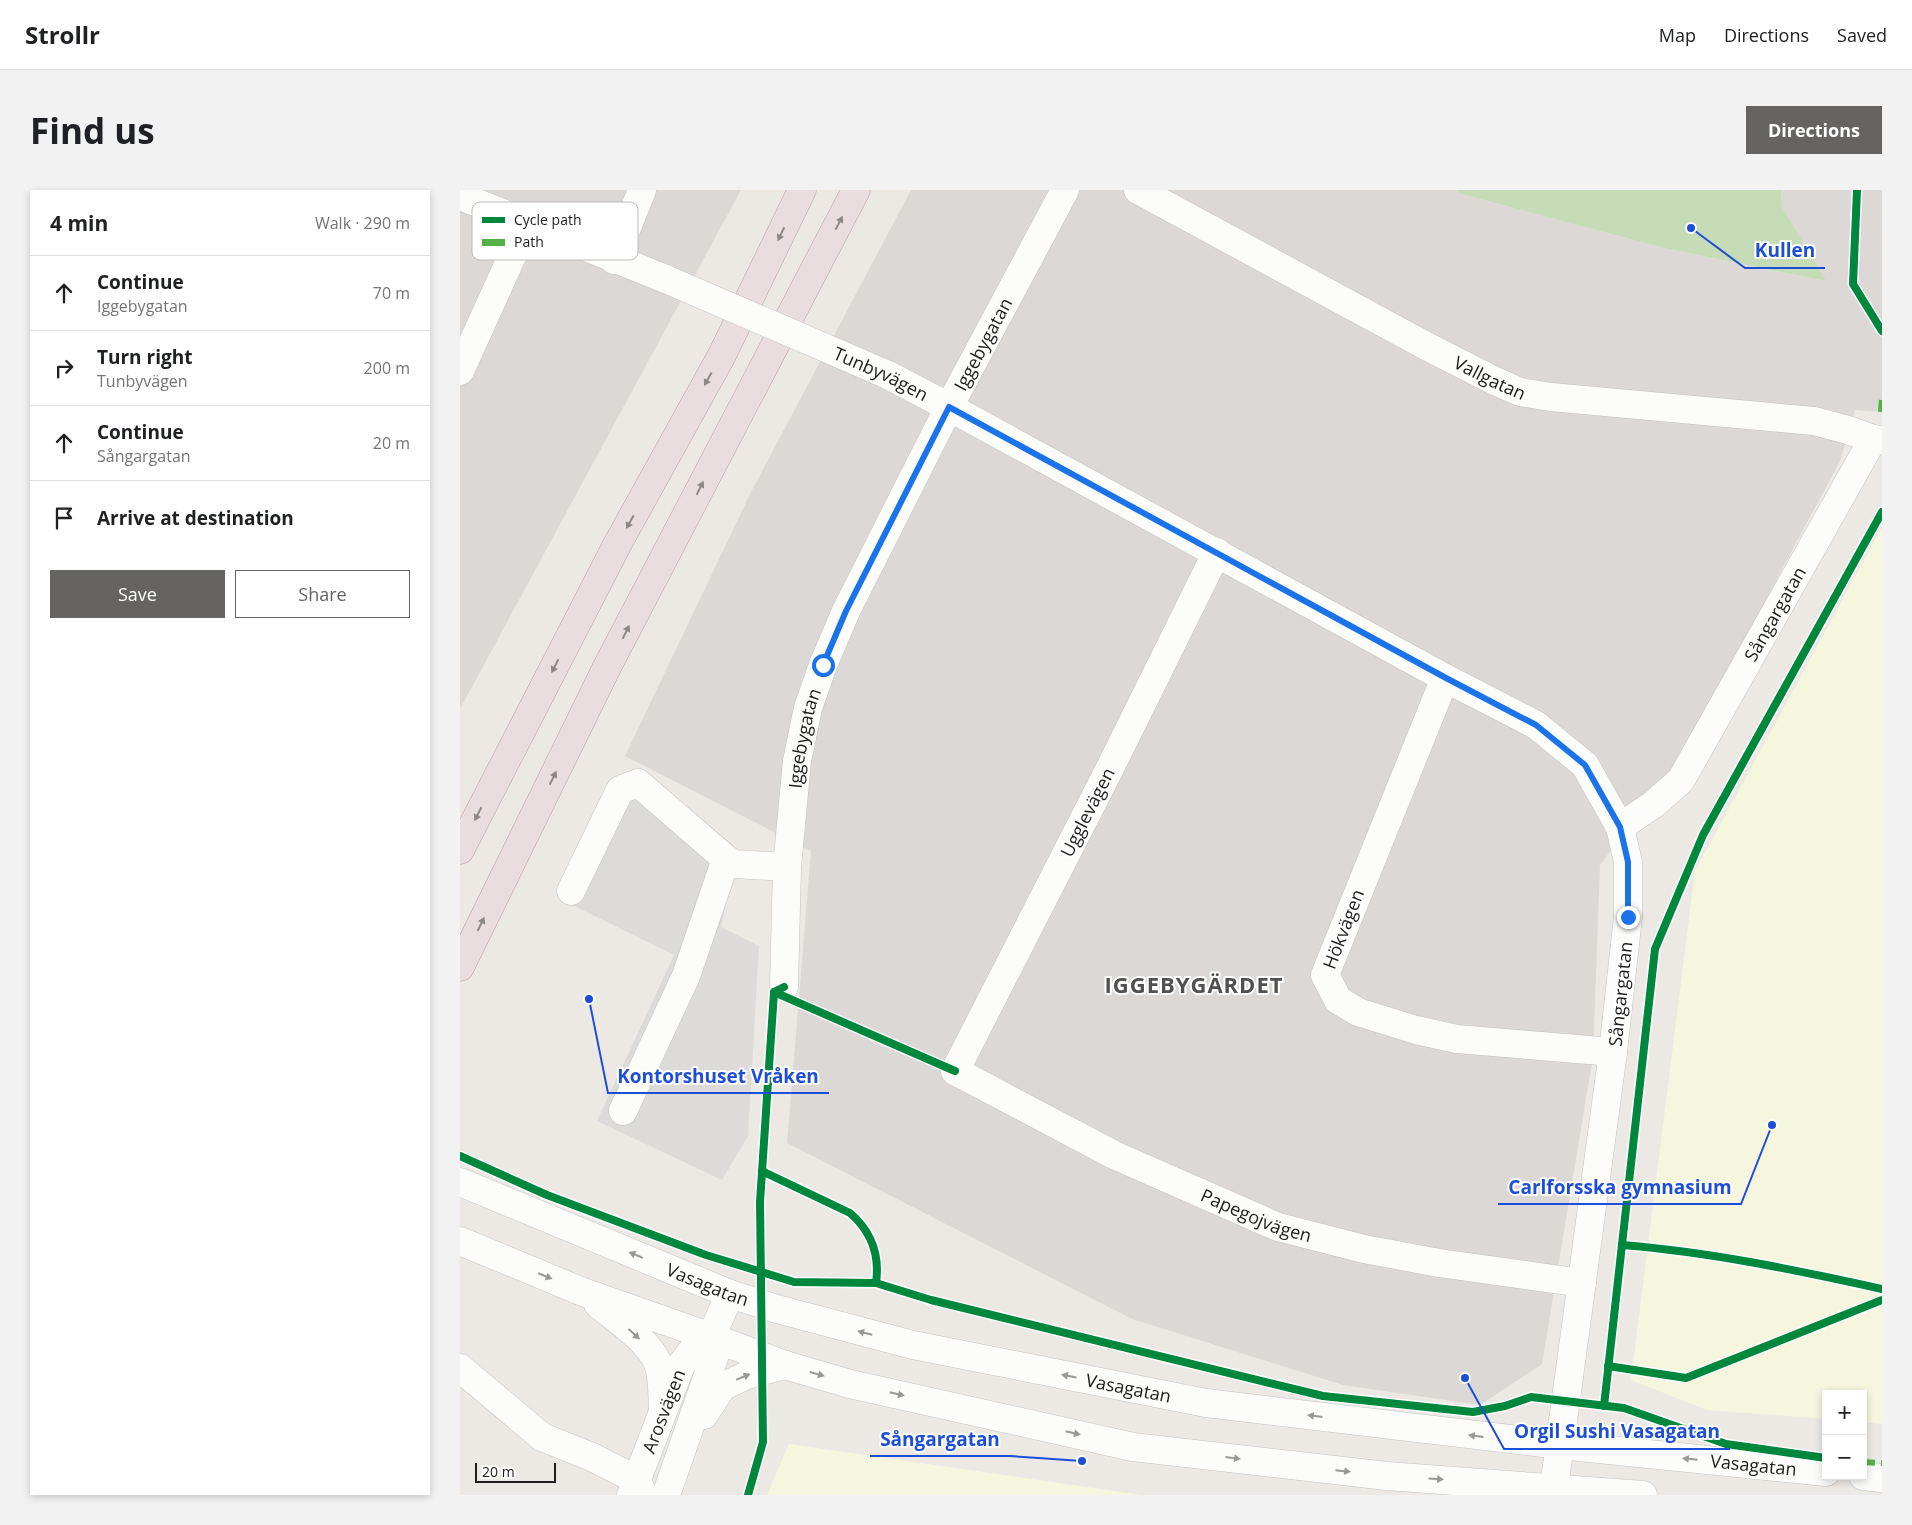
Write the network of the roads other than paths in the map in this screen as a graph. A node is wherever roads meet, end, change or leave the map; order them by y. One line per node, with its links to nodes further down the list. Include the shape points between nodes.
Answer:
1 (642, 190): 8 (street)
2 (802, 190): 17 (highway, one-way to 17, via 722,355 618,543)
3 (856, 190): 21 (highway, one-way to 3, via 607,668)
4 (1065, 190): 12 (street, Iggebygatan)
5 (1138, 190): 13 (street, Vallgatan, via 1428,347 1520,392 1814,421)
6 (460, 196): 7 (street, Tunbyvägen)
7 (475, 202)
8 (637, 202)
9 (510, 260): 11 (street)
10 (614, 260): 12 (street, Tunbyvägen, bridge, via 888,375)
11 (460, 371)
12 (949, 407): 14 (street, Tunbyvägen); 19 (street, Iggebygatan, via 846,611 808,708 797,761)
13 (1878, 440): 16 (street, Sångargatan, via 1681,780 1654,804)
14 (1217, 552): 15 (street, Tunbyvägen); 24 (street, Ugglevägen)
15 (1446, 678): 16 (street, Tunbyvägen, via 1536,725 1585,765); 23 (street, Hökvägen, via 1325,975 1338,1000 1358,1012 1416,1030 1457,1039)
16 (1620, 827): 23 (street, Sångargatan, via 1628,862 1628,917)
17 (460, 850)
18 (726, 860): 19 (street, via 734,864); 20 (street, via 638,783 620,790); 25 (street, via 686,976)
19 (787, 867): 22 (street, Iggebygatan)
20 (571, 891)
21 (460, 968)
22 (784, 987)
23 (1614, 1052): 28 (street, Sångargatan)
24 (956, 1071): 28 (street, Papegojvägen, via 1114,1155 1278,1228 1439,1263)
25 (623, 1111)
26 (460, 1182): 30 (street, Vasagatan, one-way to 26)
27 (465, 1243): 29 (street, one-way to 29)
28 (1582, 1282): 35 (street, Sångargatan)
29 (583, 1292): 31 (street); 34 (street, one-way to 34, via 639,1338 657,1361)
30 (730, 1294): 31 (street, Arosvägen); 35 (street, Vasagatan, one-way to 30, via 1206,1403 912,1345)
31 (712, 1337): 32 (street); 34 (street, Arosvägen, via 691,1352 681,1365); 36 (street, Arosvägen, via 716,1352)
32 (785, 1365): 36 (street, one-way to 32, via 722,1387 747,1375); 41 (street, one-way to 41, via 850,1384 1133,1447)
33 (460, 1368): 40 (street, via 542,1437 592,1457)
34 (663, 1413): 40 (street, Arosvägen)
35 (1560, 1446): 37 (street, Vasagatan, one-way to 35); 41 (street, Sångargatan)
36 (680, 1452): 42 (street, Arosvägen)
37 (1822, 1472)
38 (1867, 1476): 39 (street)
39 (1882, 1478)
40 (637, 1490)
41 (1554, 1491): 43 (street)
42 (666, 1495)
43 (1643, 1495)

